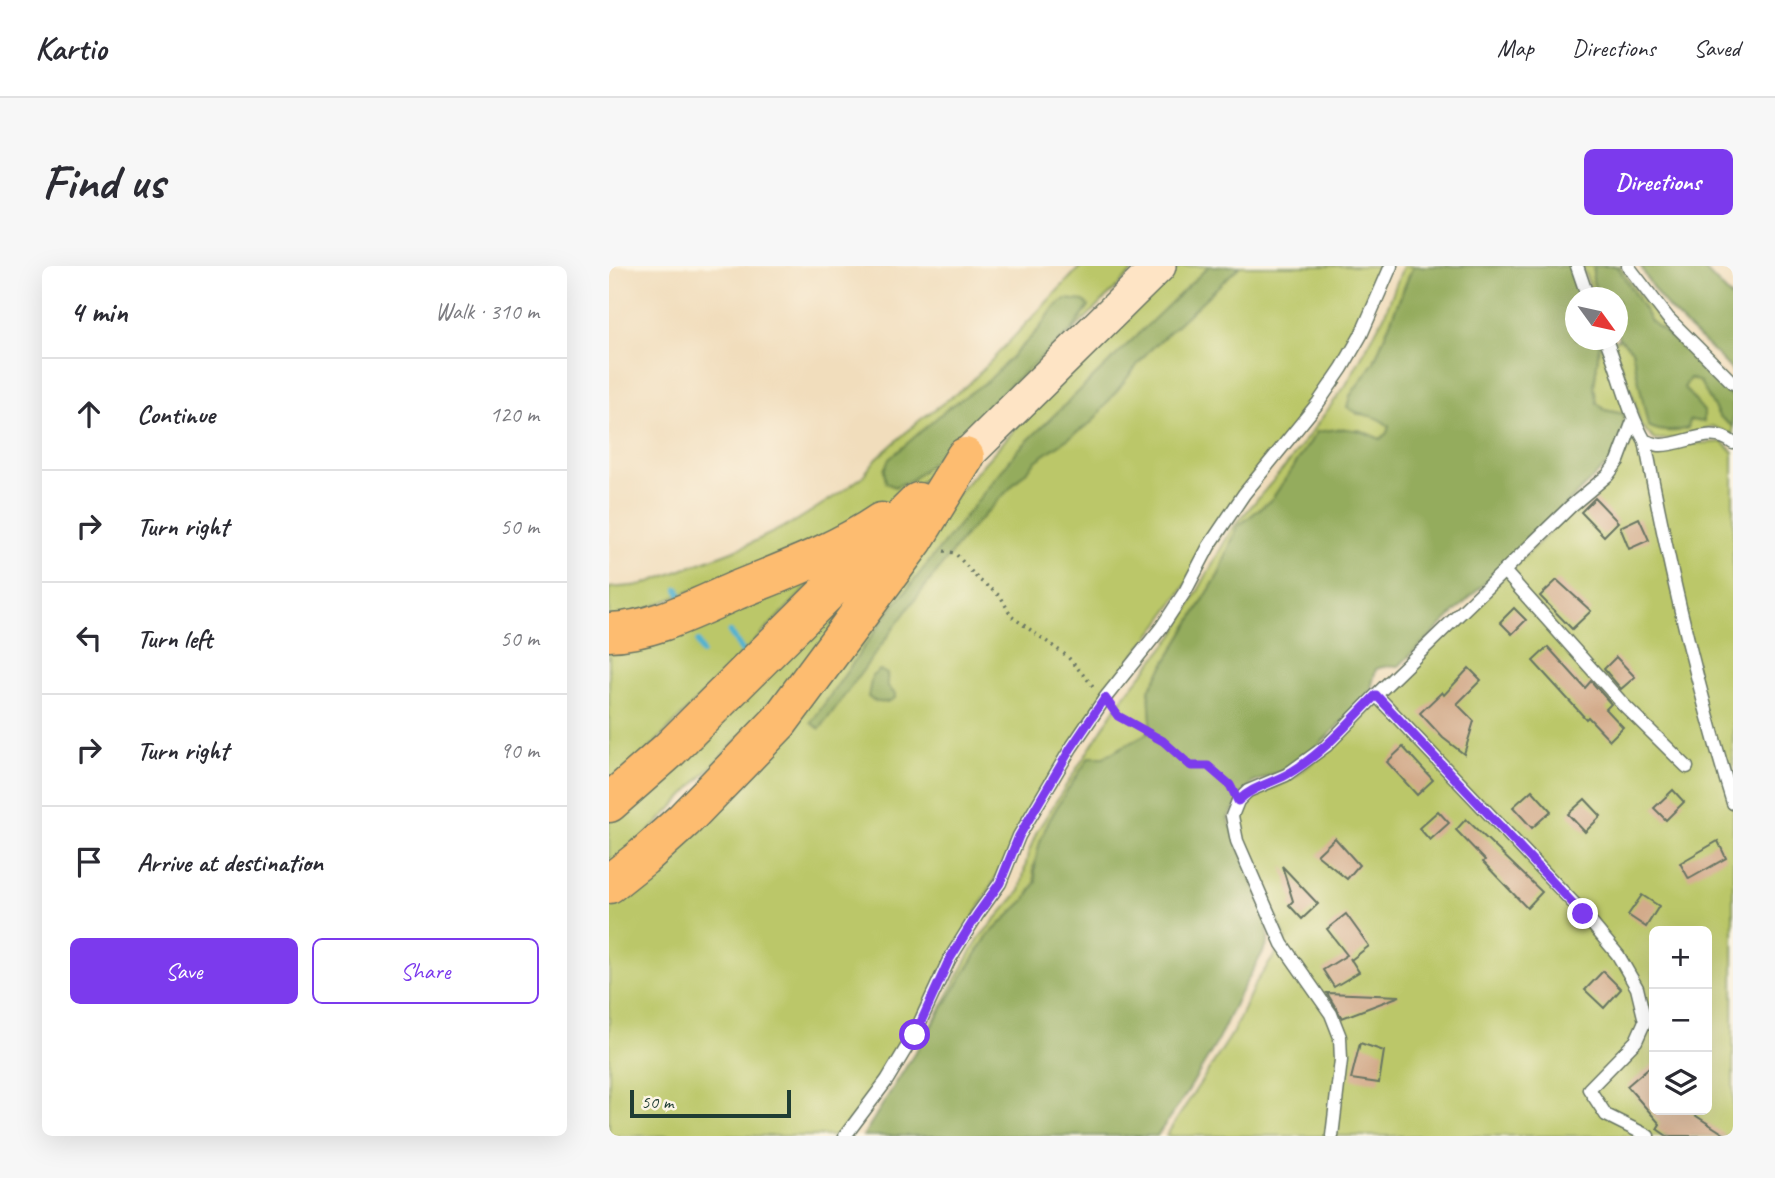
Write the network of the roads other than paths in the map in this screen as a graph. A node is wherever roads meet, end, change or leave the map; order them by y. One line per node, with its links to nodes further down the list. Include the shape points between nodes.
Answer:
1 (1159, 266): 11 (main road)
2 (1391, 266): 19 (lane, via 1342,368 1244,494 1161,628 1071,748 1019,836 1000,883 949,960 915,1035)
3 (1577, 266): 5 (lane)
4 (1628, 266): 7 (lane, via 1668,318)
5 (1584, 287)
6 (1610, 350): 8 (lane)
7 (1733, 383)
8 (1633, 421): 9 (lane); 12 (lane, via 1608,475)
9 (1645, 440): 10 (lane, via 1661,445 1707,435); 17 (lane, via 1689,646)
10 (1733, 443)
11 (965, 457): 13 (highway, via 864,534 697,608 646,627); 16 (highway, via 668,751); 18 (highway, via 914,540 779,722 684,820)
12 (1504, 572): 14 (lane); 15 (lane)
13 (609, 632)
14 (1376, 695): 20 (lane, via 1326,746 1286,775 1248,791 1232,816 1237,841 1282,944 1331,1014 1340,1037); 21 (lane, via 1618,955 1637,988 1645,1021 1636,1041 1589,1089 1606,1115)
15 (1687, 767)
16 (609, 803)
17 (1733, 803)
18 (609, 884)
19 (845, 1136)
20 (1332, 1136)
21 (1648, 1136)

